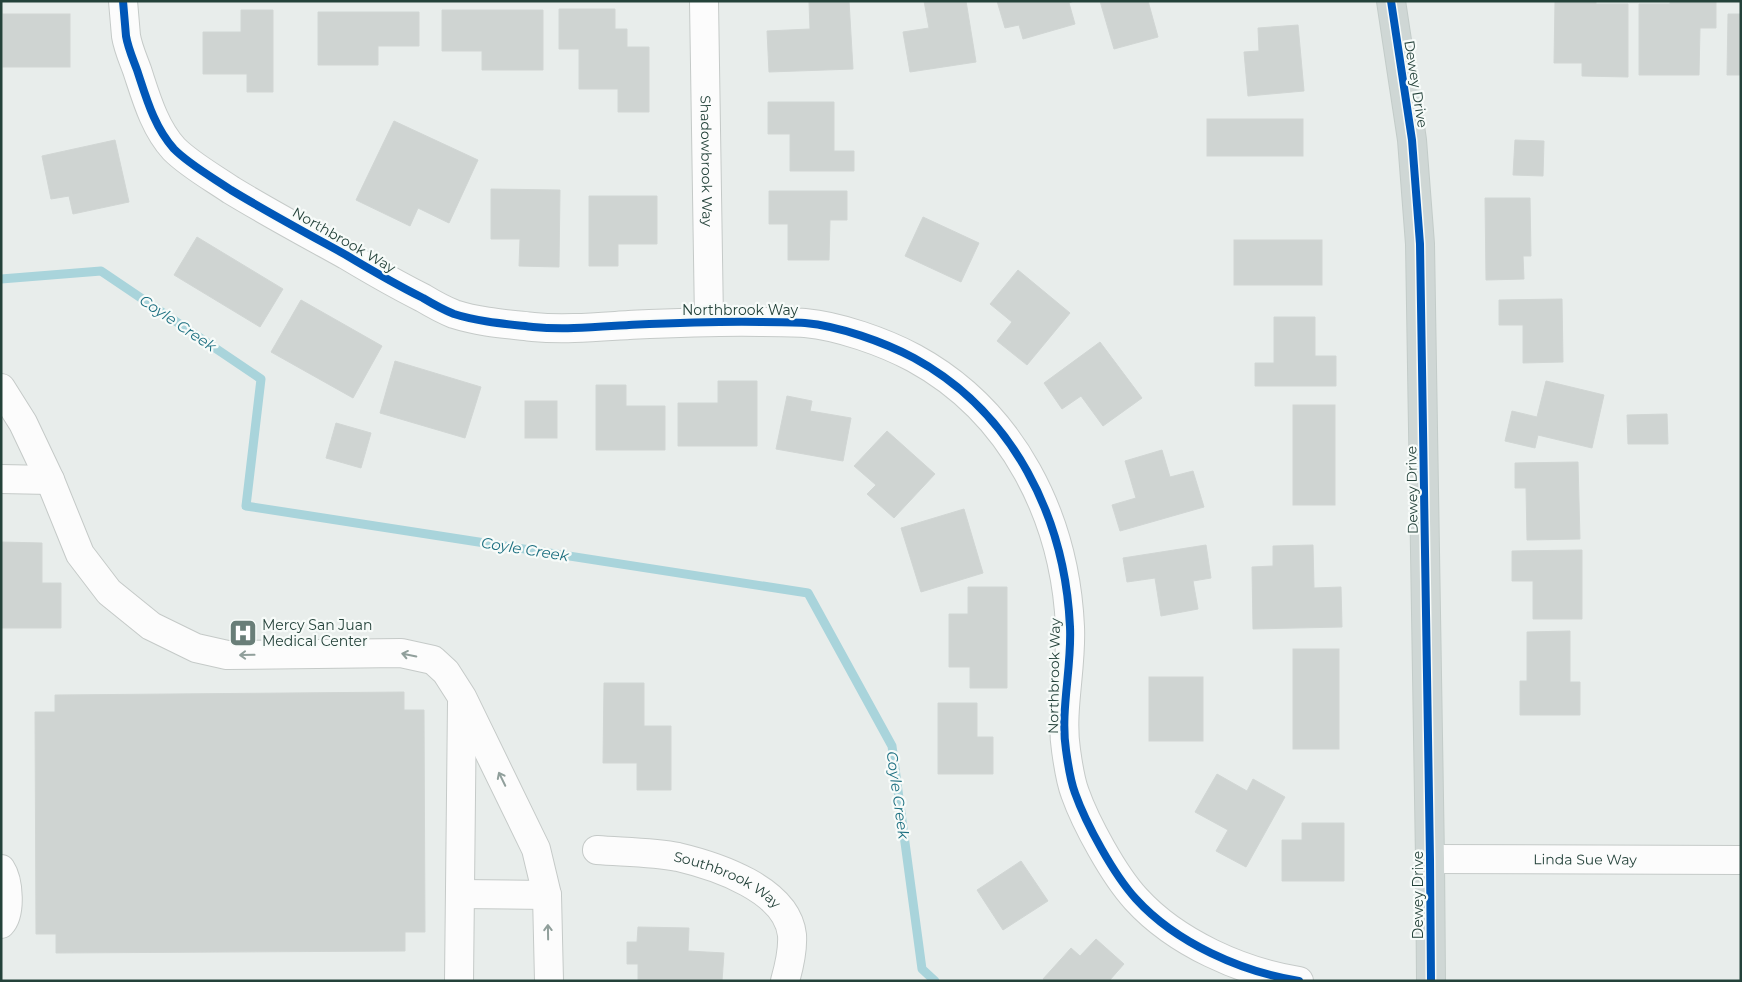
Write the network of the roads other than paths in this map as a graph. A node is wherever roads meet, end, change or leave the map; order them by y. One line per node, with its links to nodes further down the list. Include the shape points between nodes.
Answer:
1 (123, 1): 4 (street, Northbrook Way, via 127,41 149,107 172,147 240,195 404,288 452,313 492,323 596,327)
2 (704, 1): 4 (street, Shadowbrook Way)
3 (1391, 1): 10 (main road, Dewey Drive, via 1412,140 1420,244)
4 (709, 321): 19 (street, Northbrook Way, via 808,323 859,335 910,356 947,378 981,407 1027,469 1059,547 1070,626 1065,745 1074,792 1095,836 1136,900 1159,920 1221,957 1252,970)
5 (1, 388): 7 (street, via 23,423)
6 (1, 479): 7 (street)
7 (50, 480): 8 (street, one-way to 7, via 446,672 433,660 401,653 227,655 196,648 151,626 109,592 80,554)
8 (462, 697): 13 (street); 14 (street, one-way to 8, via 536,849)
9 (597, 850): 18 (street, Southbrook Way, via 676,857 721,870 765,892 784,913 792,935)
10 (1430, 859): 11 (street, Linda Sue Way); 20 (main road, Dewey Drive)
11 (1741, 860)
12 (1, 869): 15 (street, via 8,895)
13 (460, 894): 14 (street); 16 (street)
14 (547, 895): 17 (street, one-way to 14)
15 (1, 924)
16 (459, 981)
17 (549, 981)
18 (785, 981)
19 (1299, 981)
20 (1431, 981)

